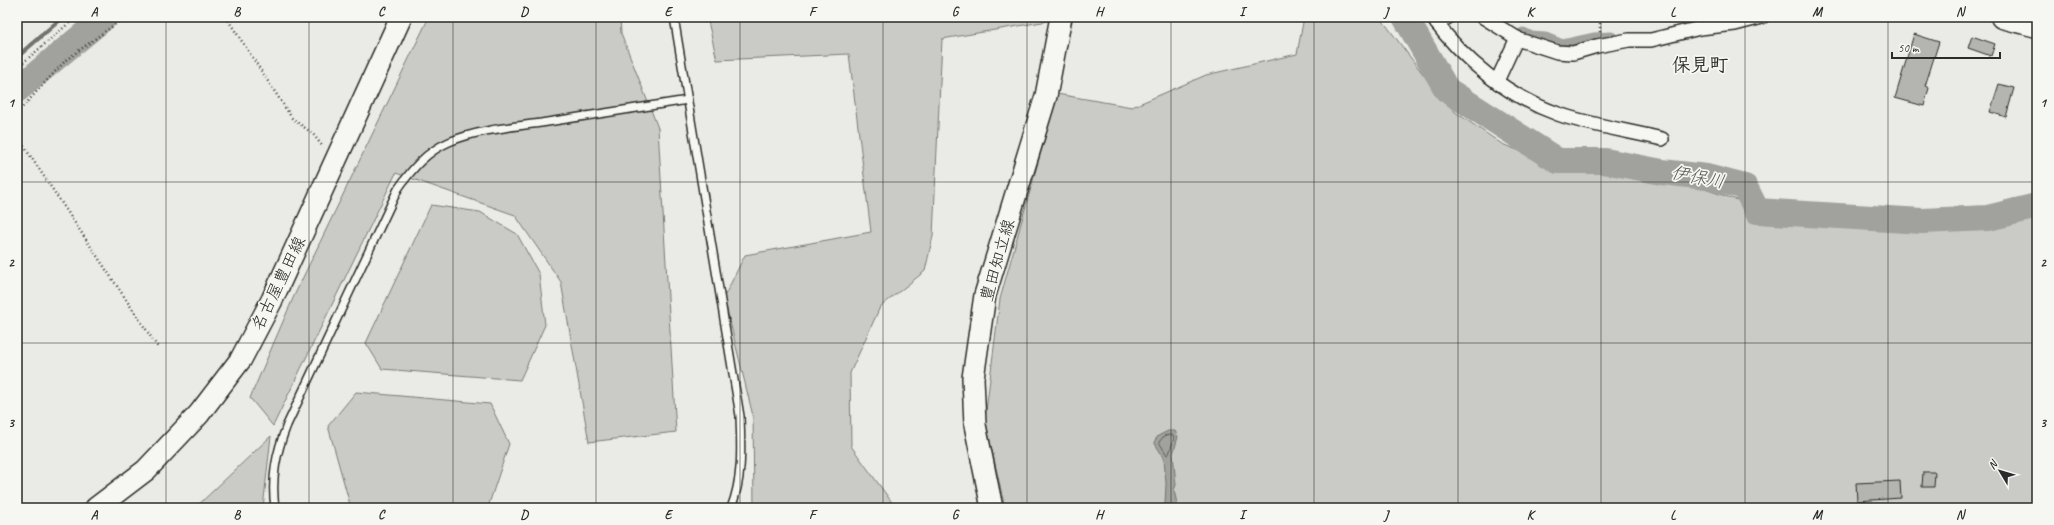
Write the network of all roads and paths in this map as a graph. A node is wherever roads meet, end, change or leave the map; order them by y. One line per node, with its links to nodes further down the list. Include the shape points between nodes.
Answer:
1 (76, 17): 13 (path)
2 (125, 17): 16 (path, via 66,60)
3 (226, 17): 19 (path, via 292,118 313,134)
4 (401, 17): 19 (main road, 名古屋豊田線)
5 (674, 17): 15 (lane)
6 (1061, 17): 24 (main road, 豊田知立線, via 1046,96 985,295 973,378 975,425)
7 (1483, 17): 12 (street)
8 (1762, 17): 12 (street, via 1651,40 1629,40 1597,46 1573,53 1556,52)
9 (2002, 17): 11 (highway)
10 (1439, 19): 14 (street, via 1447,39)
11 (2037, 26)
12 (1517, 38): 14 (street)
13 (17, 68)
14 (1497, 81): 18 (street, via 1512,92 1558,114)
15 (688, 100): 22 (lane, via 471,135 449,142 431,152 412,168 398,189 287,425 274,469); 23 (lane, via 740,416 742,457 739,485)
16 (17, 113)
17 (17, 136): 20 (path)
18 (1662, 139)
19 (335, 160): 21 (main road, 名古屋豊田線, via 272,300 241,359 198,414 146,470)
20 (159, 349)
21 (96, 508)
22 (274, 508)
23 (731, 508)
24 (992, 508)

